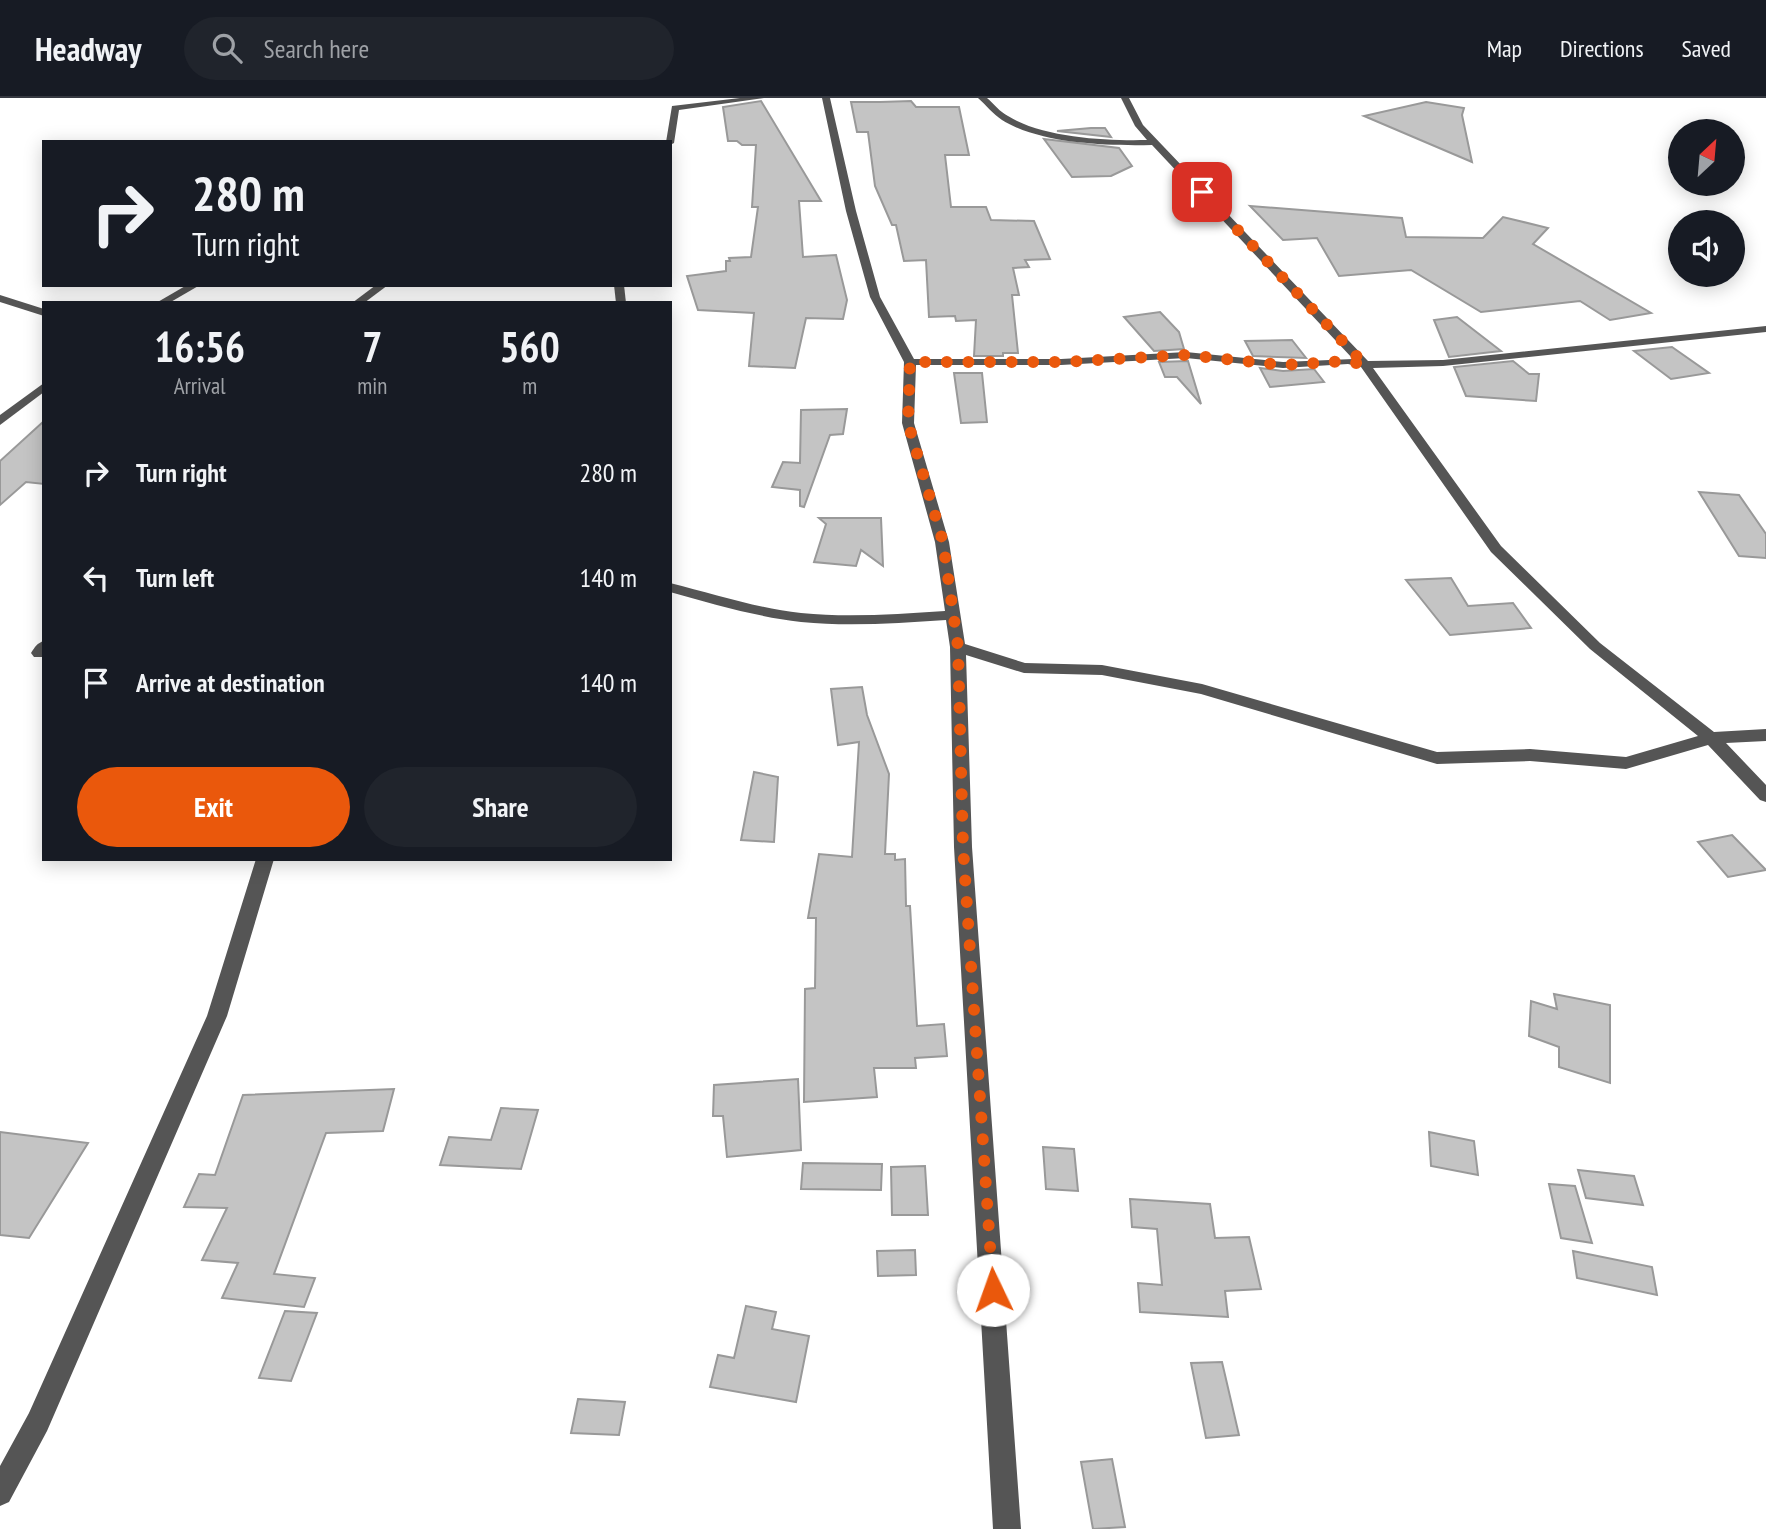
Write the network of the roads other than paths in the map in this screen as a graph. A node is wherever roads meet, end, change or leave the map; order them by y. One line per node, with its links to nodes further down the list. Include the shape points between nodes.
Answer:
1 (760, 98): 5 (street)
2 (826, 98): 15 (street, via 850,211 875,297)
3 (982, 98): 7 (street, via 1008,120 1034,128 1097,141)
4 (1125, 98): 7 (street, via 1139,126)
5 (744, 99): 6 (street, via 675,107)
6 (670, 140)
7 (1154, 142): 16 (street)
8 (191, 287): 11 (street)
9 (380, 287): 12 (street)
10 (0, 298): 13 (street)
11 (165, 301)
12 (360, 301)
13 (42, 312)
14 (1766, 329): 16 (street, via 1506,358)
15 (910, 362): 16 (street, via 1062,362 1186,355 1283,365 1348,361); 20 (street, via 908,423 943,542)
16 (1365, 365): 23 (street, via 1496,549 1595,646)
17 (42, 388): 18 (street)
18 (1, 419)
19 (672, 587): 20 (street, via 817,619)
20 (953, 615): 21 (street)
21 (958, 647): 23 (street, via 1024,668 1101,670 1202,689 1437,758 1530,755 1626,763); 27 (street, via 963,847)
22 (1766, 735): 23 (street)
23 (1711, 737): 24 (street)
24 (1766, 796)
25 (264, 861): 26 (street, via 217,1016 38,1422)
26 (0, 1493)
27 (1007, 1529)

